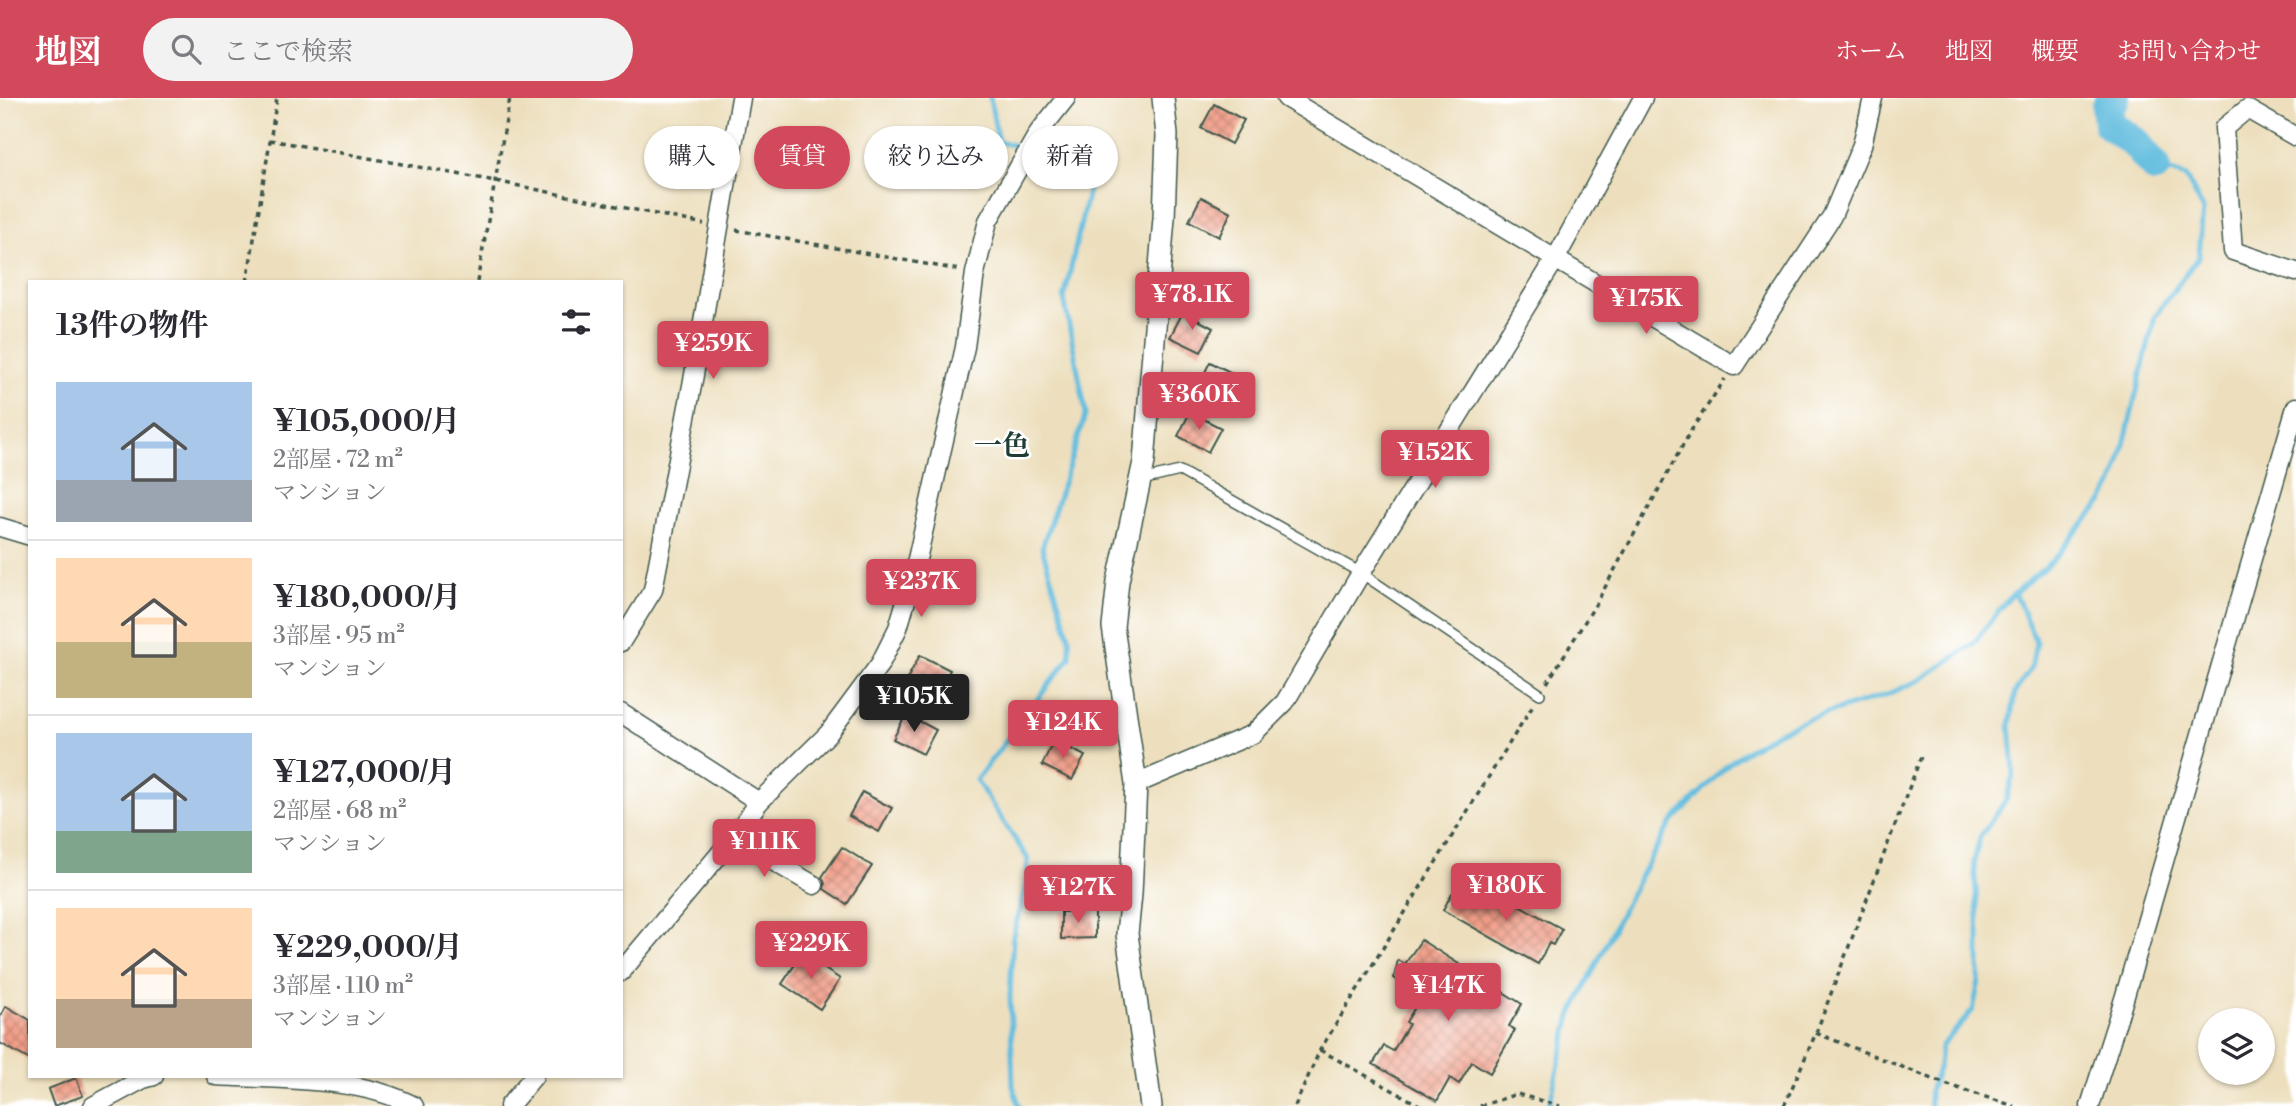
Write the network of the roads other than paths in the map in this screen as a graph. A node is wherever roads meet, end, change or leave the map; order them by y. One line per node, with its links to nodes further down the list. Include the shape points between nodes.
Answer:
1 (741, 98): 15 (street, via 653,590)
2 (1066, 98): 19 (street, via 1039,132 988,221 965,347 898,628 880,664 828,734)
3 (1163, 98): 11 (street, via 1167,135 1164,218)
4 (1286, 98): 8 (street)
5 (1643, 98): 8 (street)
6 (1873, 98): 8 (street, via 1862,145 1832,216 1734,366)
7 (2296, 137): 9 (street, via 2247,109 2224,128 2233,251)
8 (1556, 258): 14 (street)
9 (2296, 272)
10 (2296, 407): 31 (street)
11 (1140, 481): 14 (lane, via 1180,471); 18 (street, via 1113,627)
12 (0, 527): 13 (street)
13 (28, 535)
14 (1361, 573): 16 (lane); 18 (street, via 1285,702 1253,734)
15 (623, 639)
16 (1540, 694)
17 (623, 714): 19 (street)
18 (1136, 785): 30 (street, via 1127,934)
19 (759, 802): 20 (street)
20 (733, 838): 21 (street); 22 (street)
21 (814, 886)
22 (623, 970)
23 (144, 1078): 27 (street)
24 (270, 1078): 26 (street)
25 (532, 1078): 29 (street)
26 (352, 1081): 28 (street)
27 (93, 1106)
28 (414, 1106)
29 (509, 1106)
30 (1151, 1106)
31 (2090, 1106)

